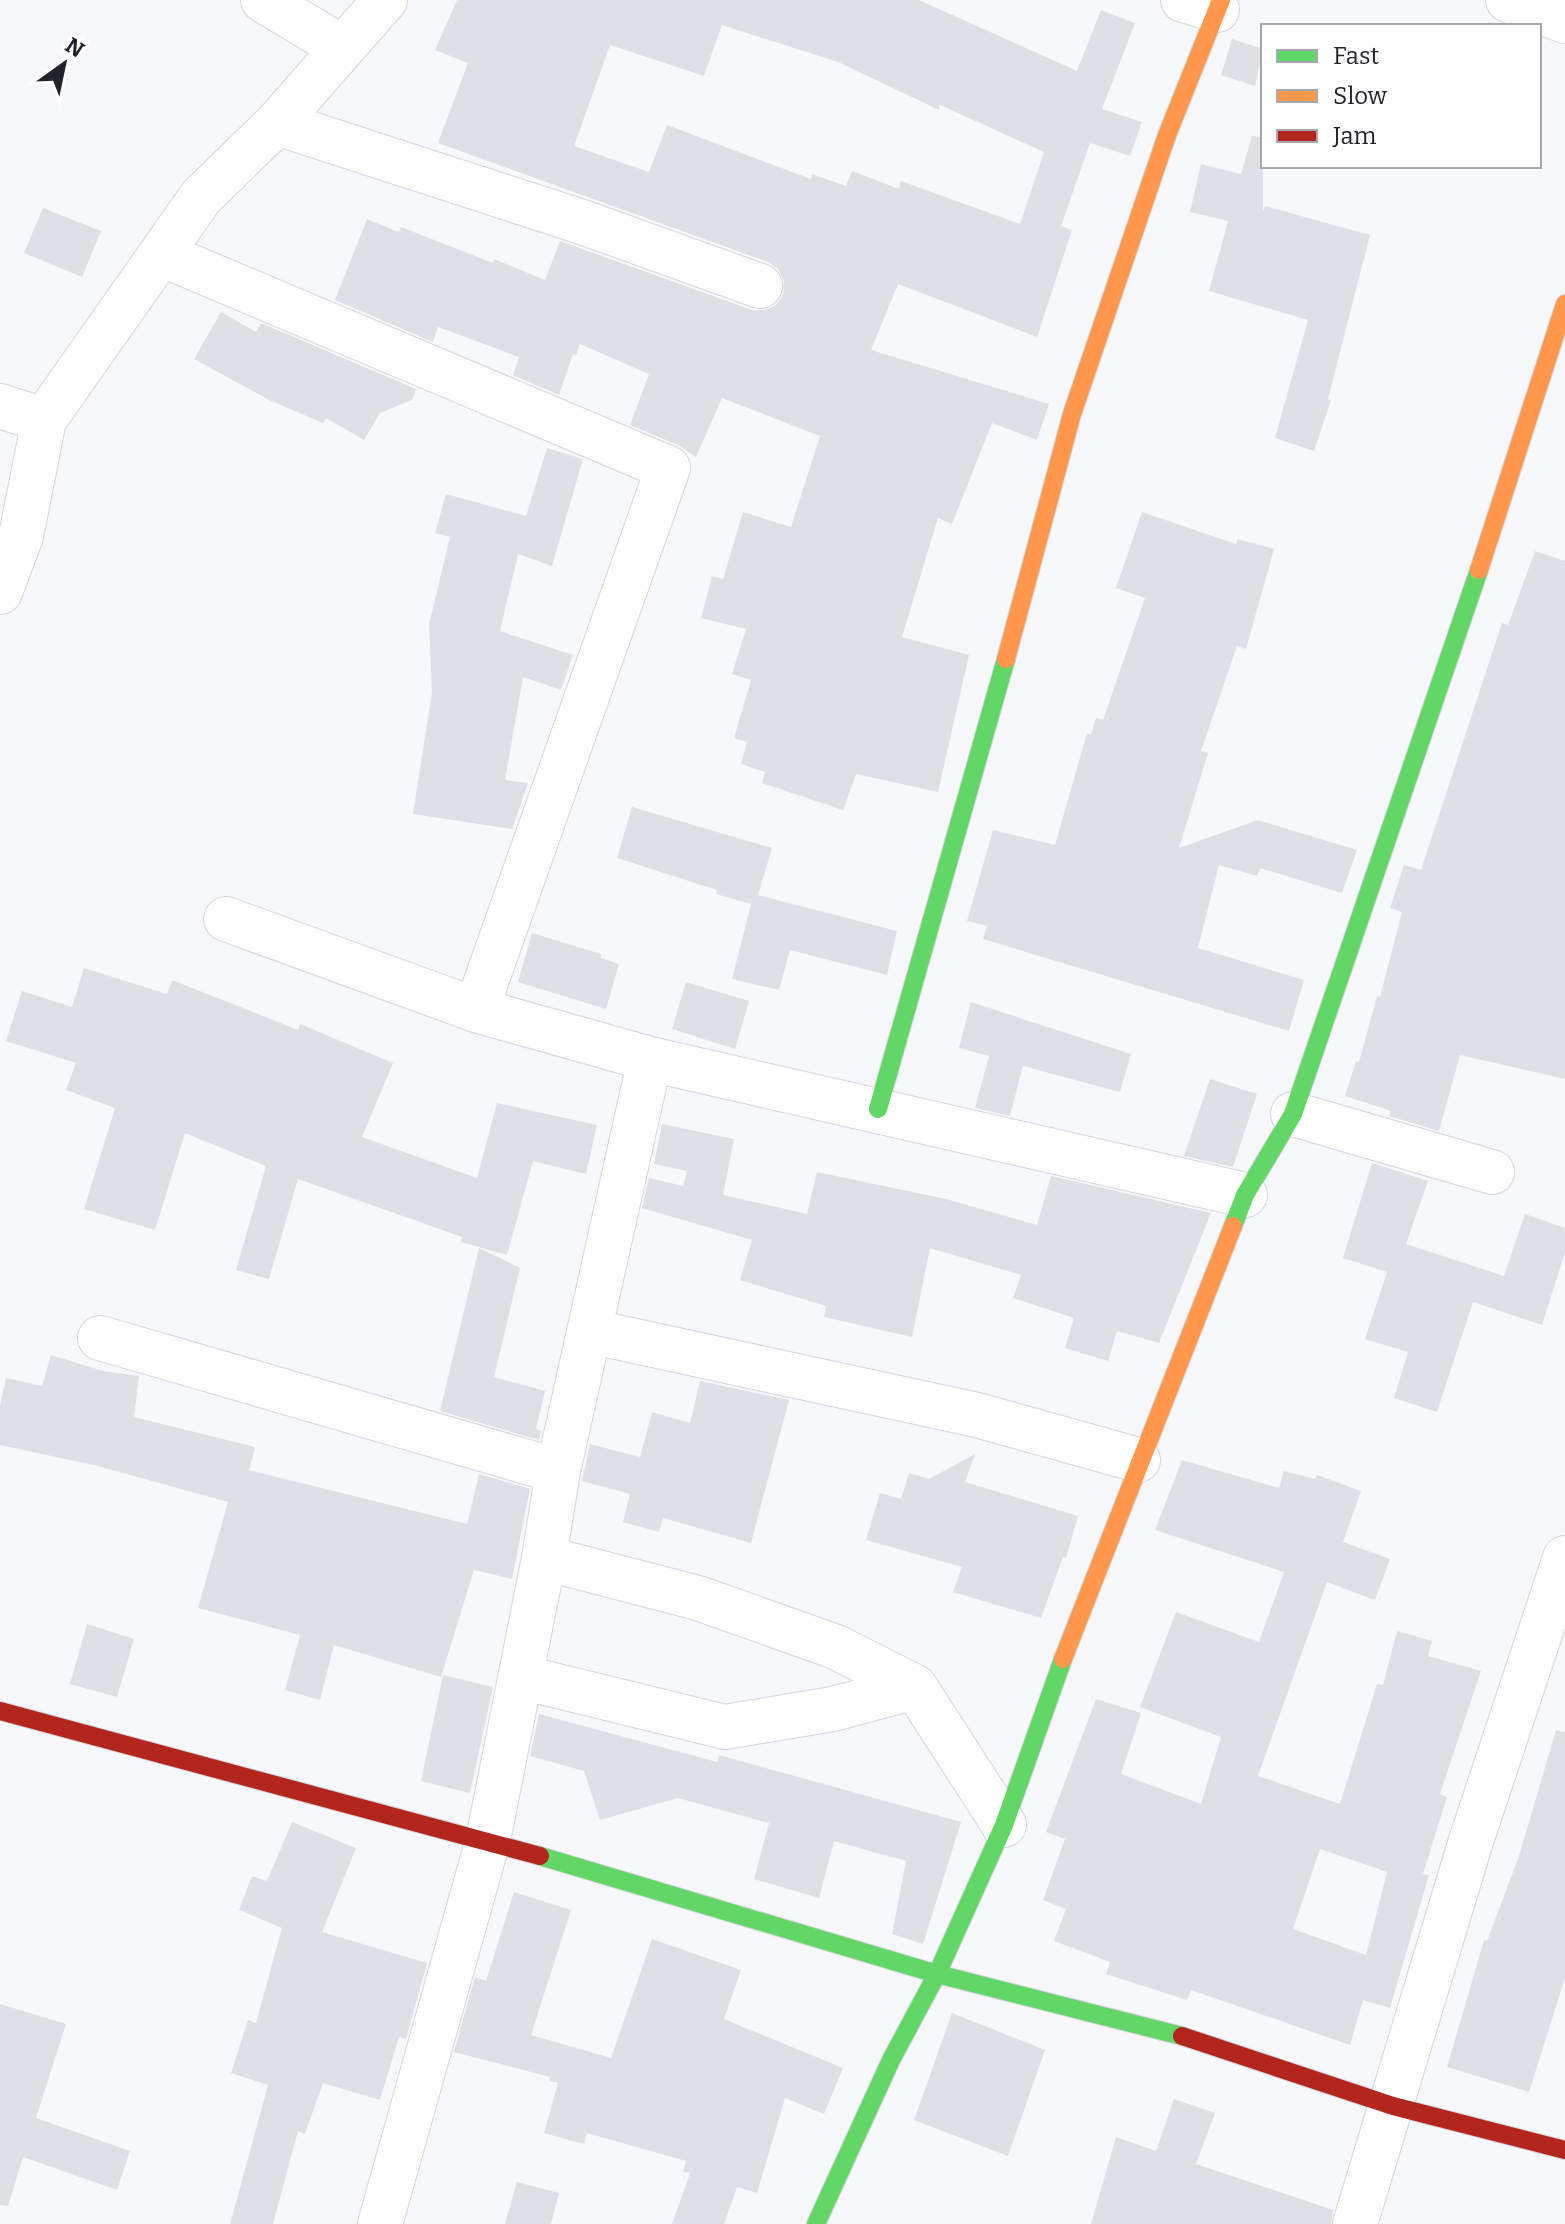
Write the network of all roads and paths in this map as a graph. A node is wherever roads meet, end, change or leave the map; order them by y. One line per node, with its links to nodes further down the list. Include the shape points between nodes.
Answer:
1 (263, 0): 6 (street)
2 (385, 0): 6 (street)
3 (1508, 0): 5 (street)
4 (1207, 3): 17 (street, via 1072,414)
5 (1565, 21)
6 (341, 47): 7 (street)
7 (277, 123): 8 (street, via 201,197); 9 (street)
8 (161, 254): 12 (street); 15 (street, via 668,468)
9 (760, 286)
10 (1565, 304): 18 (street)
11 (0, 406): 12 (street)
12 (44, 420): 13 (street, via 21,536)
13 (0, 592)
14 (226, 919): 15 (street)
15 (476, 1010): 16 (street)
16 (650, 1059): 17 (street); 21 (street)
17 (878, 1109): 20 (street)
18 (1293, 1114): 19 (street); 20 (street)
19 (1492, 1172)
20 (1245, 1195): 23 (street)
21 (589, 1331): 23 (street, via 977,1415); 24 (street)
22 (100, 1338): 24 (street)
23 (1138, 1460): 30 (street)
24 (558, 1471): 25 (street)
25 (544, 1558): 27 (street); 28 (street, via 698,1598 836,1647)
26 (1565, 1558): 33 (street, via 1470,1844)
27 (521, 1677): 28 (street, via 725,1727 833,1709); 31 (street)
28 (915, 1687): 30 (street)
29 (0, 1711): 31 (street)
30 (1004, 1825): 32 (street)
31 (488, 1840): 32 (street); 35 (street)
32 (937, 1974): 33 (street, via 1147,2024); 36 (street)
33 (1393, 2106): 34 (street); 37 (street)
34 (1565, 2150)
35 (380, 2224)
36 (816, 2224)
37 (1355, 2224)

